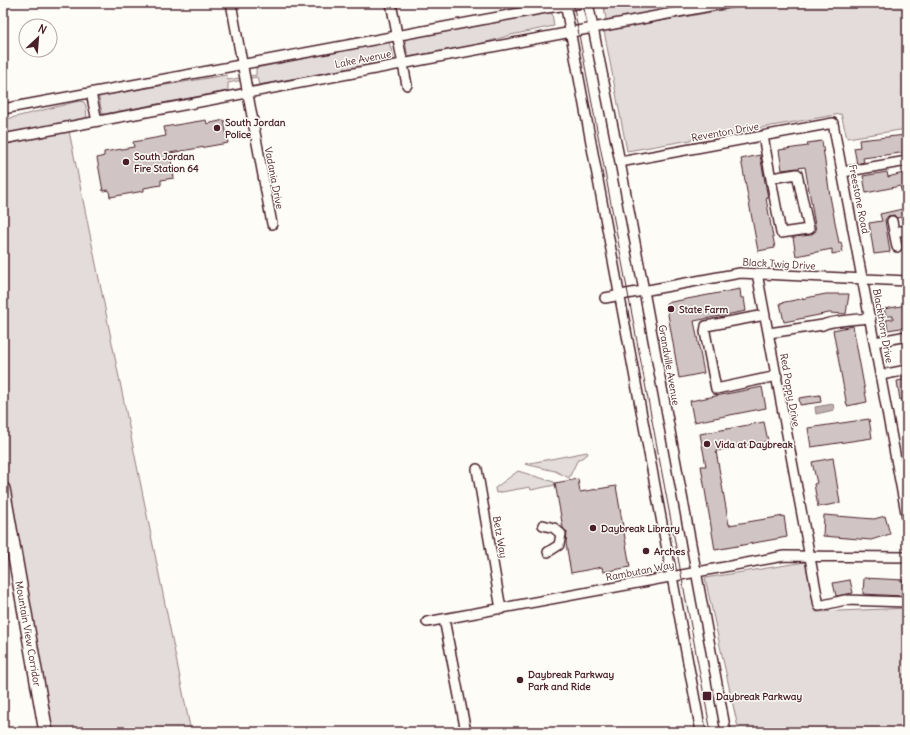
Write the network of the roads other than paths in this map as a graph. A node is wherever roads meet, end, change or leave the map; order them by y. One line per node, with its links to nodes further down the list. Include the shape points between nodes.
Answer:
1 (230, 3): 11 (street, Vadania Drive)
2 (391, 3): 9 (street)
3 (583, 3): 6 (street, Lake Avenue)
4 (588, 3): 7 (street, Grandville Avenue)
5 (726, 3): 7 (street, Lake Avenue)
6 (565, 4): 8 (street); 9 (street, Lake Avenue)
7 (593, 28): 8 (street, Lake Avenue); 20 (street, Grandville Avenue)
8 (571, 32): 10 (street, Lake Avenue); 33 (street)
9 (397, 36): 10 (street); 11 (street, Lake Avenue)
10 (403, 63): 12 (street); 13 (street, Lake Avenue)
11 (242, 65): 13 (street, Vadania Drive); 14 (street, Lake Avenue)
12 (406, 85)
13 (247, 92): 16 (street, Lake Avenue); 25 (street, Vadania Drive)
14 (91, 93): 15 (street, Lake Avenue); 16 (street)
15 (3, 109)
16 (97, 120): 19 (street, Lake Avenue)
17 (833, 123): 18 (street, Reventon Drive); 22 (street, Freestone Road)
18 (764, 136): 20 (street, Reventon Drive); 23 (street)
19 (3, 139)
20 (620, 162): 32 (street, Grandville Avenue)
21 (907, 162): 22 (street)
22 (843, 172): 30 (street, Freestone Road)
23 (771, 178): 23 (street, via 782,233 809,229 797,174)
24 (892, 221): 27 (street)
25 (272, 224)
26 (907, 230): 27 (street)
27 (894, 232): 28 (street)
28 (897, 247)
29 (757, 273): 30 (street, Black Twig Drive); 32 (street, Black Twig Drive, via 740,272); 35 (street, Red Poppy Drive)
30 (863, 279): 31 (street, Black Twig Drive); 36 (street, Blackthorn Drive)
31 (907, 281)
32 (644, 291): 33 (street, Black Twig Drive); 50 (street, Grandville Avenue)
33 (620, 295): 34 (street, Black Twig Drive); 51 (street)
34 (605, 298)
35 (765, 315): 37 (street, Red Poppy Drive); 42 (street, via 706,326 714,382 716,389)
36 (871, 318): 37 (street, via 828,322 824,325); 39 (street, Blackthorn Drive)
37 (769, 333): 42 (street, Red Poppy Drive)
38 (907, 336): 39 (street)
39 (875, 342): 41 (street, Blackthorn Drive)
40 (907, 370): 41 (street)
41 (881, 375): 45 (street, Blackthorn Drive)
42 (777, 376): 48 (street, Red Poppy Drive)
43 (477, 469): 53 (street, Betz Way)
44 (3, 489): 56 (highway, Mountain View Corridor)
45 (907, 518)
46 (543, 525): 47 (street, via 554,528 561,534 559,545)
47 (548, 552)
48 (809, 555): 49 (street, Rambutan Way); 50 (street, Rambutan Way, via 784,556); 52 (street, Red Poppy Drive, via 819,606 845,600)
49 (907, 557)
50 (696, 572): 51 (street, Rambutan Way); 59 (street, Grandville Avenue)
51 (671, 577): 53 (street, Rambutan Way); 58 (street)
52 (907, 602)
53 (501, 609): 54 (street, Rambutan Way)
54 (444, 619): 55 (street, Rambutan Way); 57 (street)
55 (427, 622)
56 (46, 732)
57 (466, 732)
58 (701, 732)
59 (726, 732)

